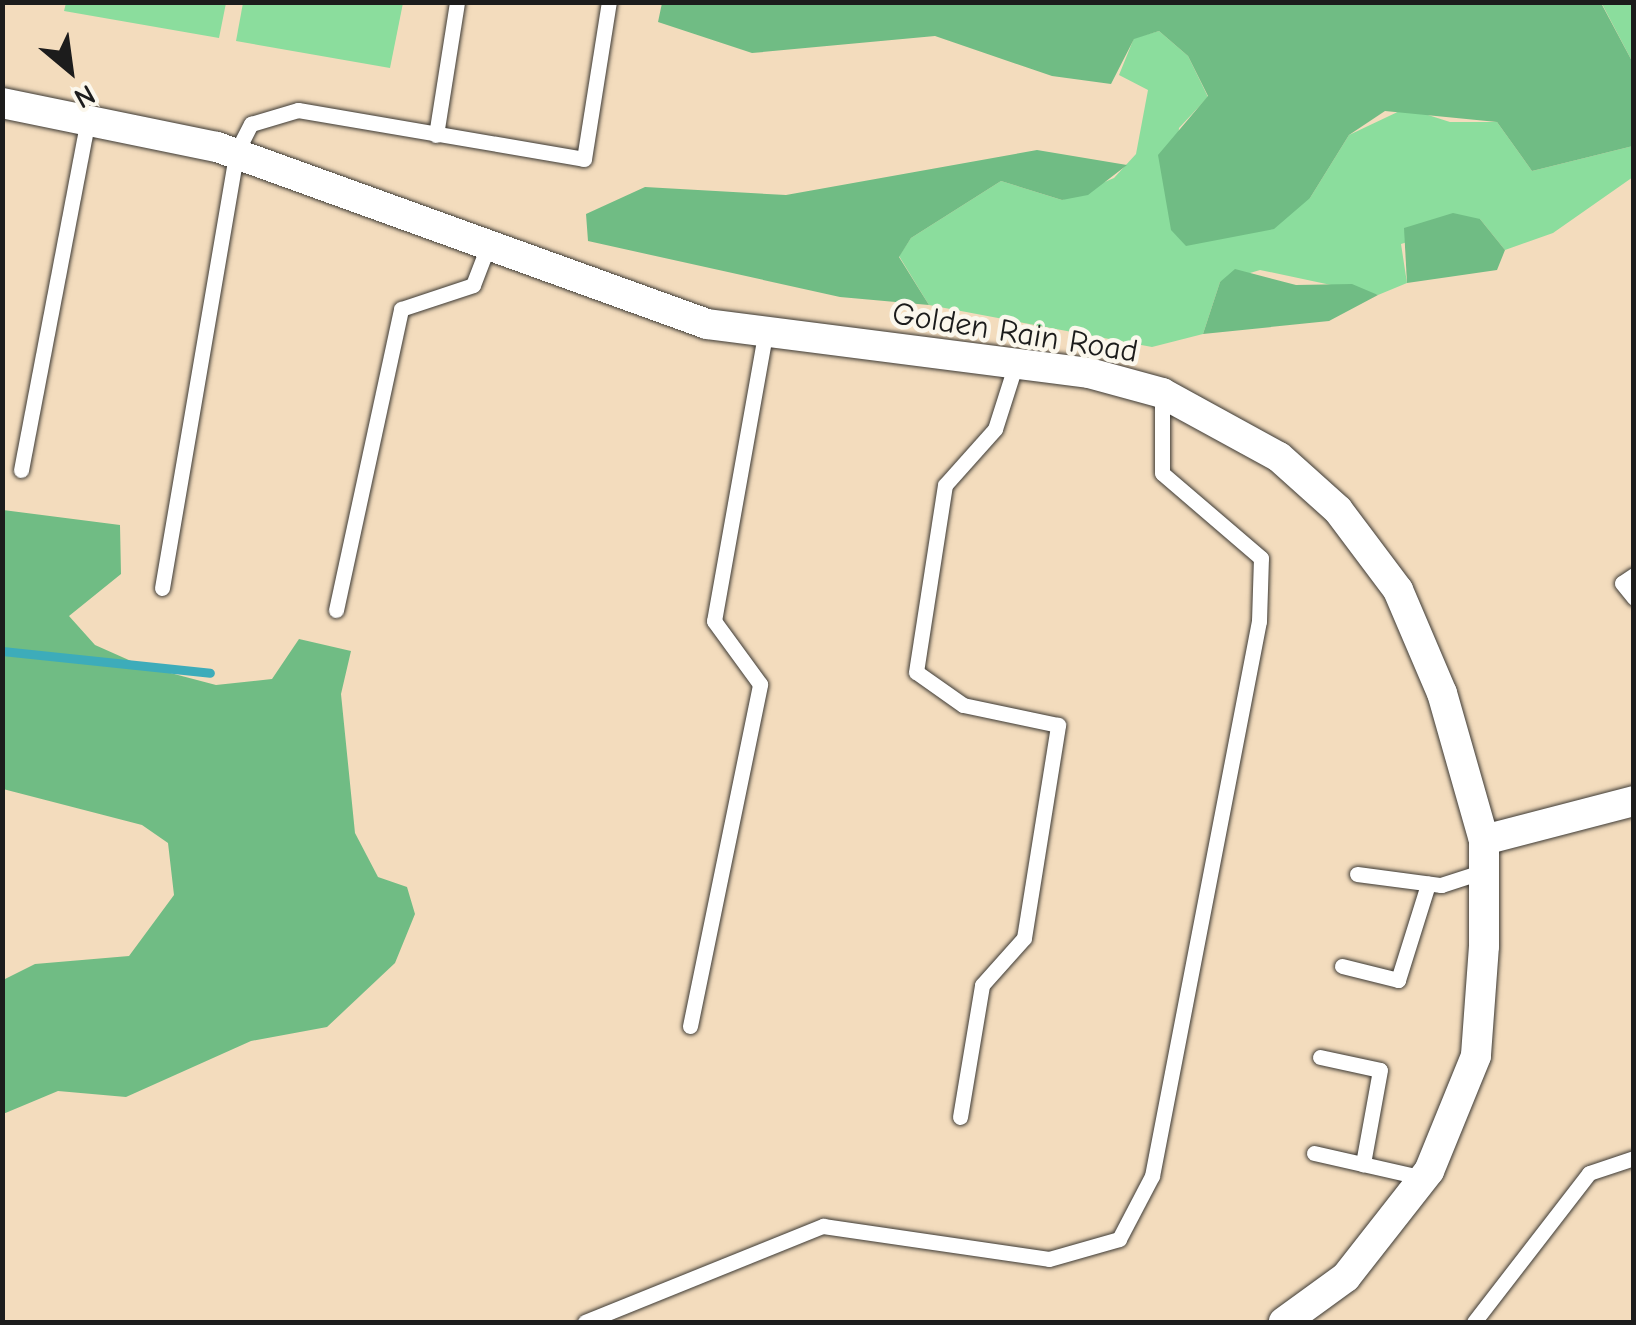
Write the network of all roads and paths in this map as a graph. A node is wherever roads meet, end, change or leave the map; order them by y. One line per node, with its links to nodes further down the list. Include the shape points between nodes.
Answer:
1 (457, 2): 5 (lane)
2 (609, 2): 5 (lane, via 584,158)
3 (2, 102): 4 (street, Golden Rain Road)
4 (88, 120): 6 (street, Golden Rain Road); 11 (lane)
5 (436, 135): 6 (lane, via 298,110 251,124)
6 (236, 153): 7 (street, Golden Rain Road); 13 (lane)
7 (487, 249): 8 (street, Golden Rain Road, via 638,306); 15 (lane, via 472,285 401,309)
8 (765, 334): 9 (street, Golden Rain Road); 21 (lane, via 714,621 760,684)
9 (1016, 363): 10 (street, Golden Rain Road); 23 (lane, via 995,429 945,485 916,672 963,705 1058,725 1024,938 982,984)
10 (1162, 392): 17 (street, Golden Rain Road, via 1280,457 1376,557 1417,624); 28 (lane, via 1162,473 1261,558 1260,622 1152,1176 1119,1239 1049,1260 823,1226)
11 (21, 470)
12 (1634, 574): 14 (lane, via 1622,583)
13 (162, 588)
14 (1634, 598)
15 (336, 610)
16 (1634, 800): 17 (street)
17 (1484, 856): 19 (lane); 27 (street, Golden Rain Road, via 1476,1056)
18 (1358, 874): 19 (lane)
19 (1428, 884): 20 (lane, via 1398,980)
20 (1342, 966)
21 (690, 1026)
22 (1320, 1057): 26 (lane, via 1380,1070)
23 (960, 1116)
24 (1314, 1153): 26 (lane)
25 (1634, 1158): 30 (lane, via 1589,1173)
26 (1363, 1164): 27 (lane)
27 (1424, 1178): 29 (street, Golden Rain Road, via 1346,1278)
28 (585, 1322)
29 (1284, 1322)
30 (1474, 1322)

